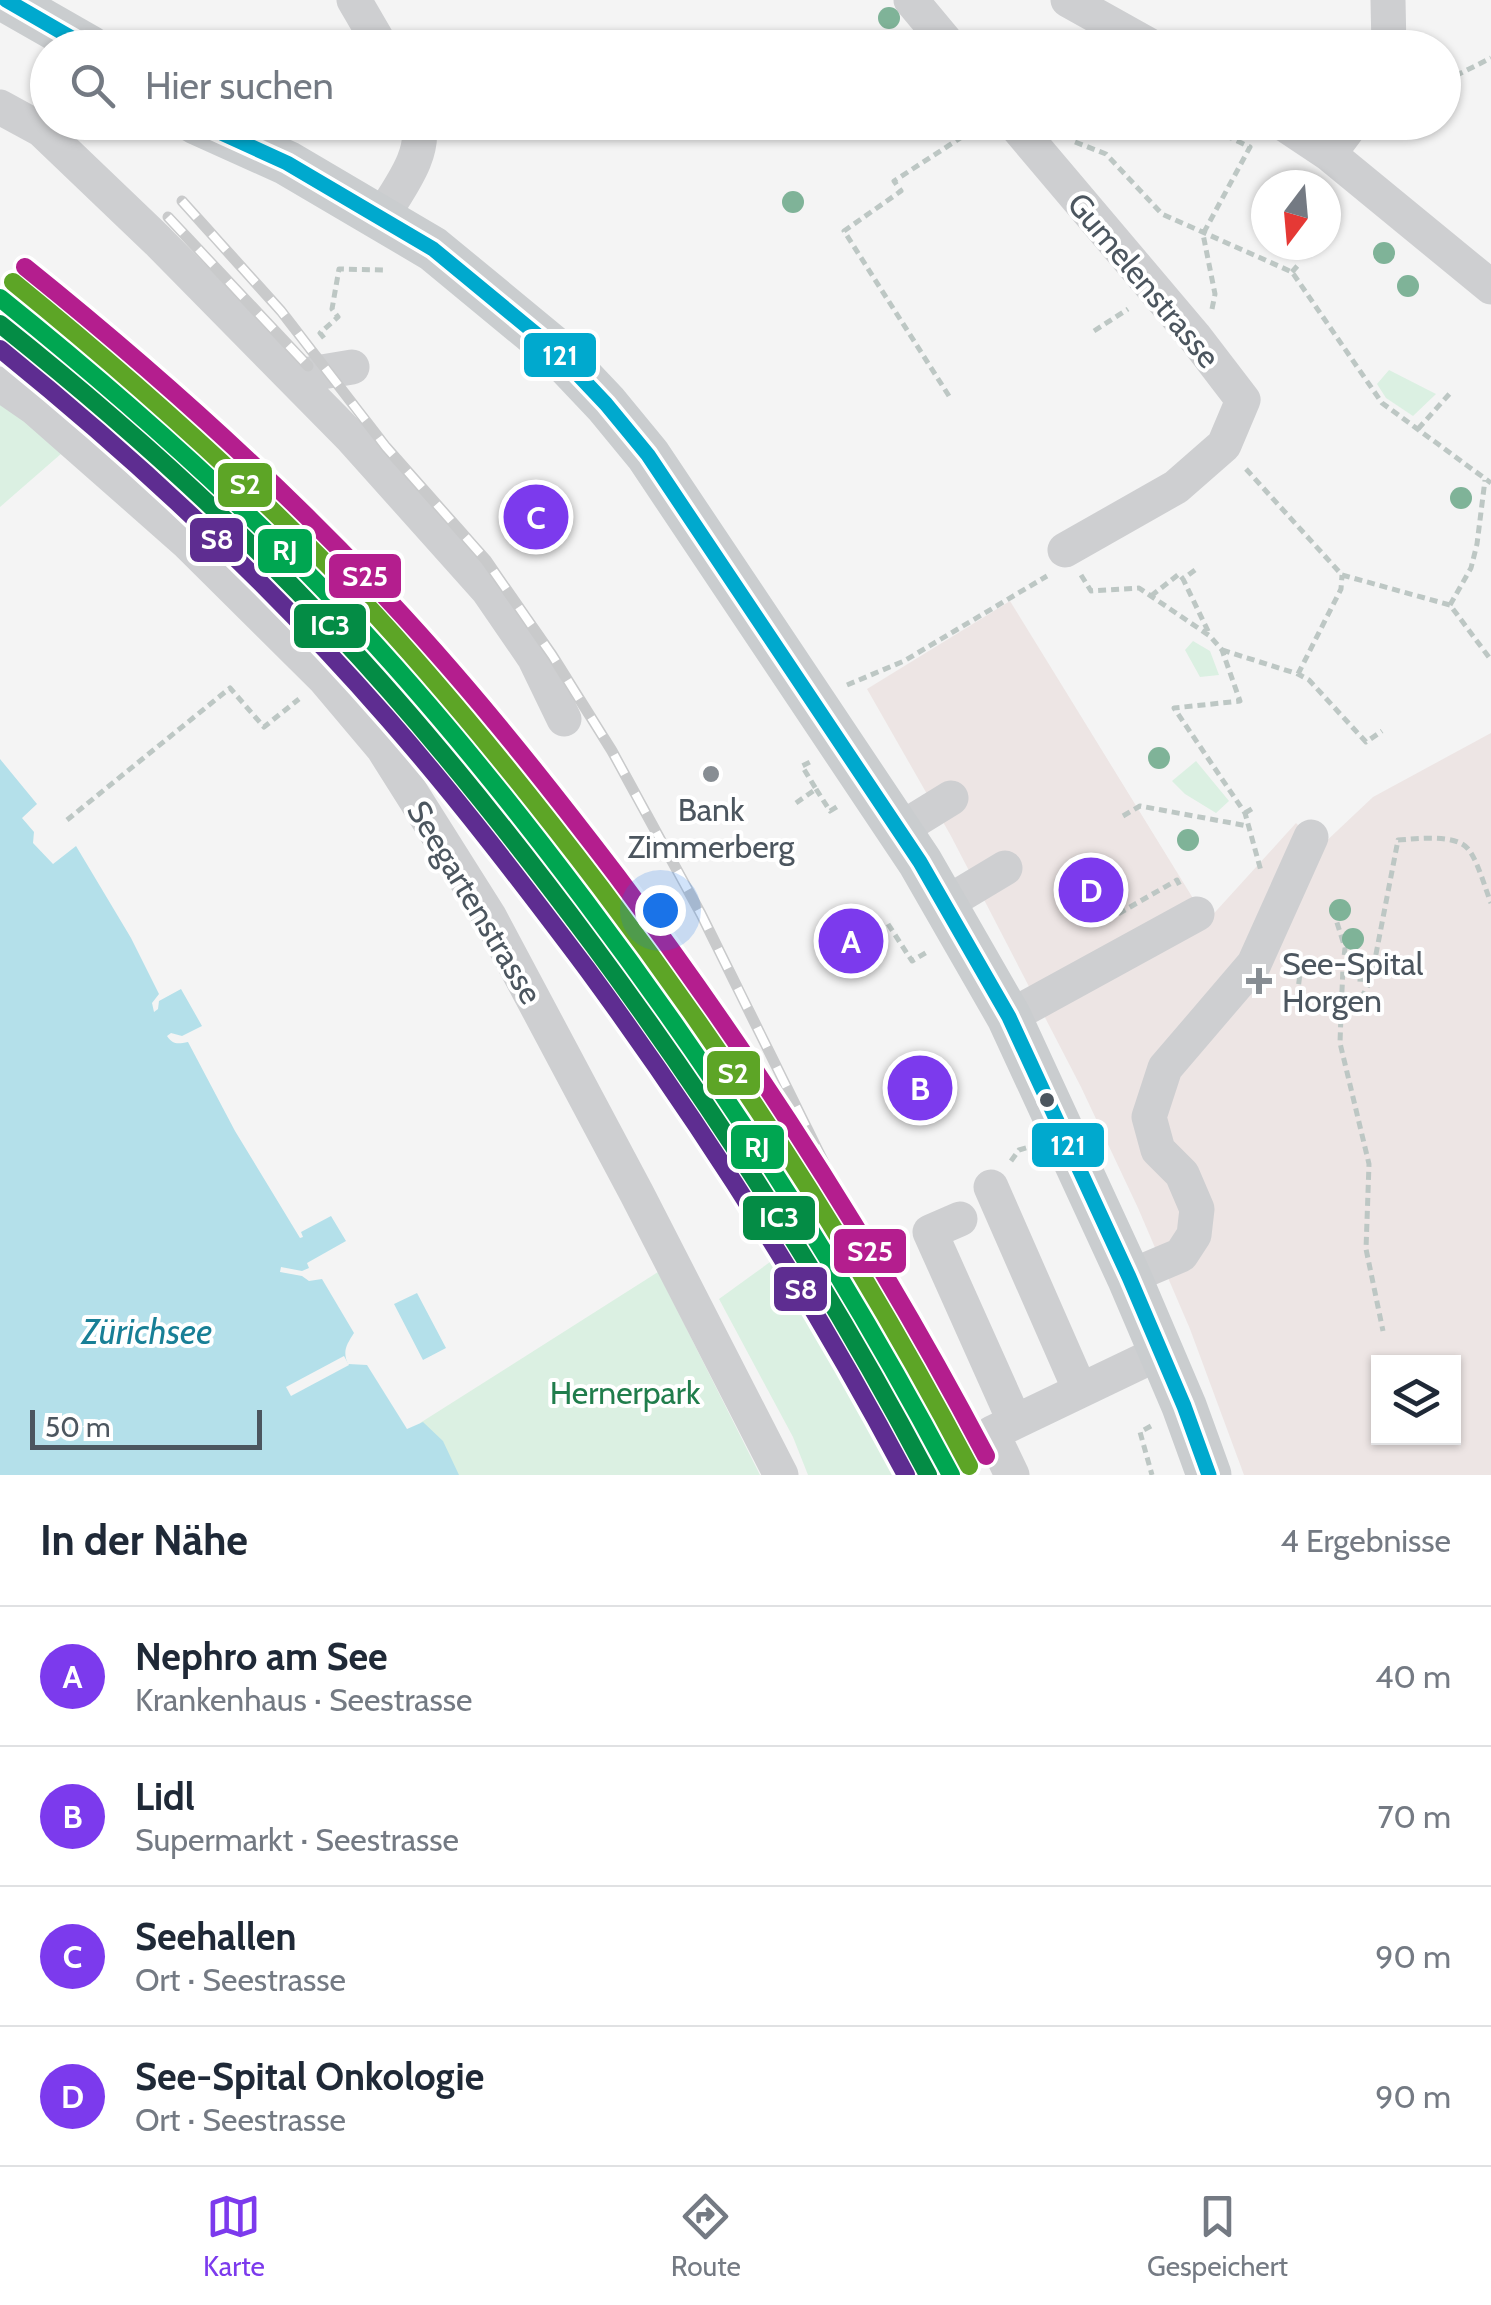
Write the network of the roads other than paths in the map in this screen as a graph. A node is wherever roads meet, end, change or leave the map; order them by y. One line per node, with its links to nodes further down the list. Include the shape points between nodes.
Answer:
1 (6, 0): 6 (main road)
2 (354, 0): 7 (street)
3 (911, 0): 8 (street)
4 (1068, 0): 9 (street)
5 (1388, 0): 10 (street)
6 (58, 30)
7 (372, 30)
8 (936, 30)
9 (1122, 30)
10 (1389, 30)
11 (0, 31): 12 (main road)
12 (30, 46)
13 (0, 106): 14 (street)
14 (30, 123)
15 (52, 140): 25 (street)
16 (236, 140): 22 (main road)
17 (419, 140): 22 (street, via 416,158)
18 (1019, 140): 27 (street, Gumelenstrasse, via 1243,400 1224,445 1176,488)
19 (1308, 140): 21 (street)
20 (1339, 140): 21 (street)
21 (1329, 154): 23 (street)
22 (382, 217): 30 (main road, via 477,282 606,404 637,462)
23 (1491, 287)
24 (340, 355): 25 (street)
25 (292, 377): 28 (street, via 488,590 534,657)
26 (0, 384): 42 (street, Seegartenstrasse, via 187,542 324,678 382,748 490,916)
27 (1068, 556)
28 (564, 719)
29 (951, 798): 30 (street)
30 (898, 830): 33 (main road)
31 (1311, 837): 38 (street, via 1254,964 1165,1068 1150,1117 1158,1150 1182,1174 1197,1209 1194,1235 1181,1255)
32 (1005, 868): 33 (street)
33 (945, 904): 35 (main road)
34 (1197, 914): 35 (street)
35 (1009, 1017): 38 (main road)
36 (991, 1188): 40 (street)
37 (960, 1219): 41 (street, via 930,1232)
38 (1129, 1278): 39 (main road)
39 (1161, 1352): 40 (street); 44 (main road)
40 (1080, 1390): 41 (street)
41 (1015, 1422): 43 (street, via 992,1433)
42 (781, 1475)
43 (1012, 1475)
44 (1209, 1475)

